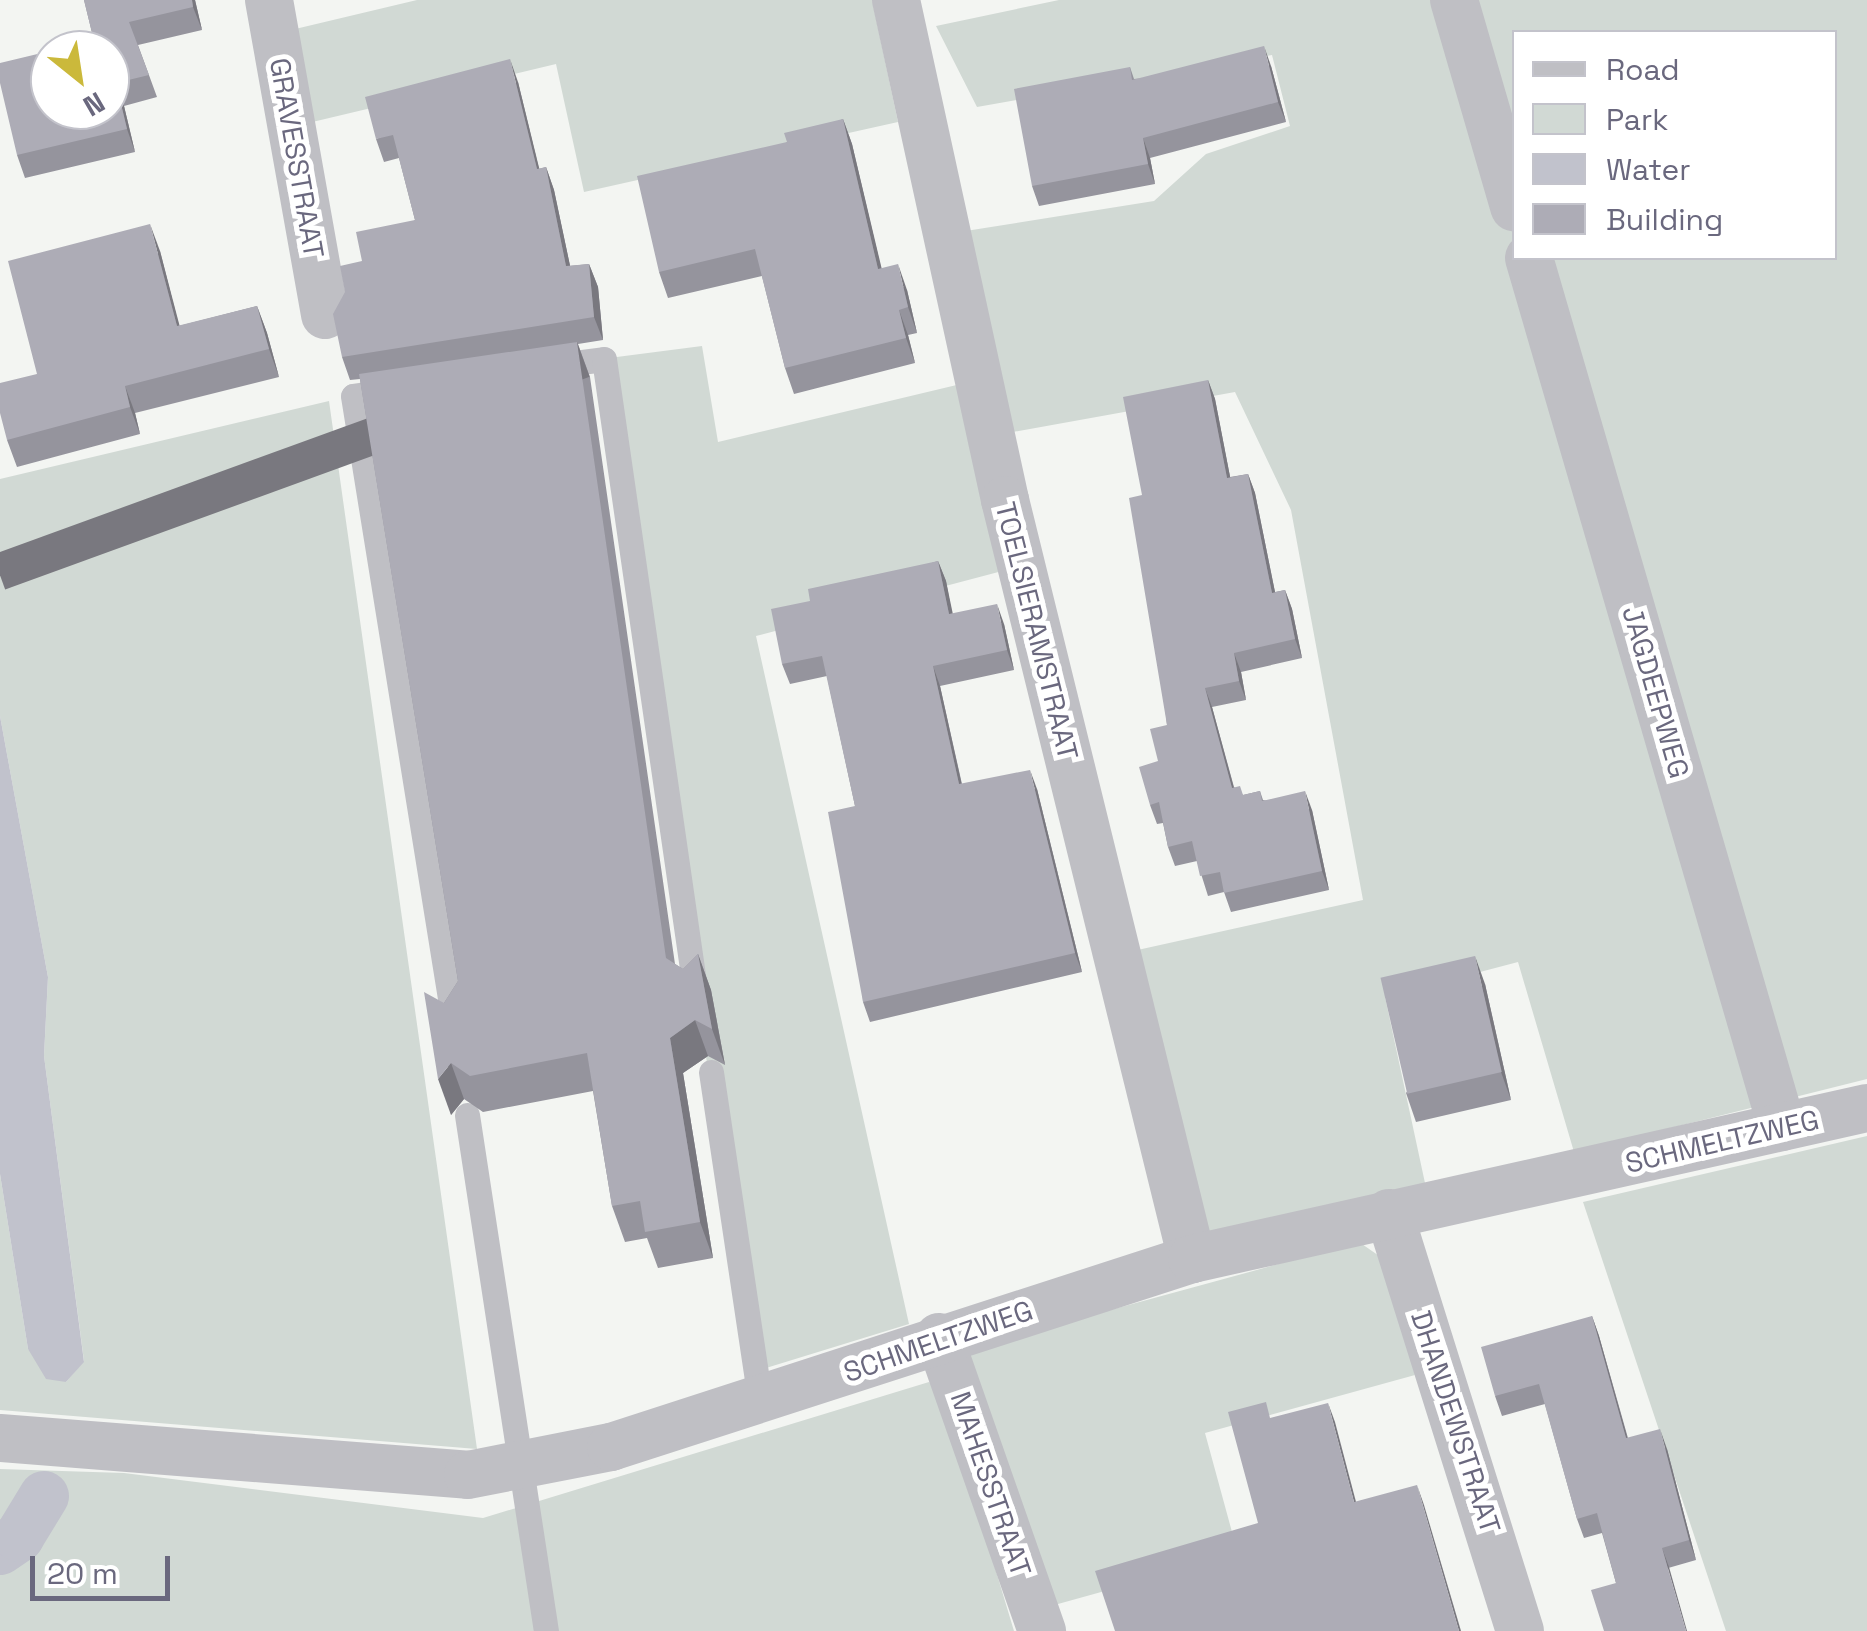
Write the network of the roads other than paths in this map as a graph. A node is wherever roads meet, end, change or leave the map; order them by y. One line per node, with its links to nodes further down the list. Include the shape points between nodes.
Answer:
1 (270, 0): 6 (street, GRAVESSTRAAT)
2 (896, 0): 16 (street, TOELSIERAMSTRAAT, via 1005,500)
3 (1454, 0): 4 (street)
4 (1512, 200)
5 (1530, 260): 14 (street, JAGDEEPWEG)
6 (325, 316)
7 (527, 370): 9 (lane, via 604,358)
8 (411, 387): 10 (lane, via 353,396)
9 (695, 990)
10 (454, 1023)
11 (712, 1072): 18 (lane)
12 (1867, 1108): 14 (street, SCHMELTZWEG)
13 (467, 1115): 20 (lane)
14 (1782, 1127): 15 (street, SCHMELTZWEG)
15 (1389, 1213): 16 (street, SCHMELTZWEG); 23 (street, DHANDEWSTRAAT)
16 (1192, 1259): 17 (street, SCHMELTZWEG)
17 (939, 1337): 18 (street, SCHMELTZWEG); 22 (street, MAHESSTRAAT)
18 (760, 1398): 20 (street, SCHMELTZWEG, via 611,1447)
19 (0, 1438): 20 (street, SCHMELTZWEG, via 468,1475)
20 (520, 1465): 21 (lane)
21 (546, 1631)
22 (1042, 1631)
23 (1520, 1631)

